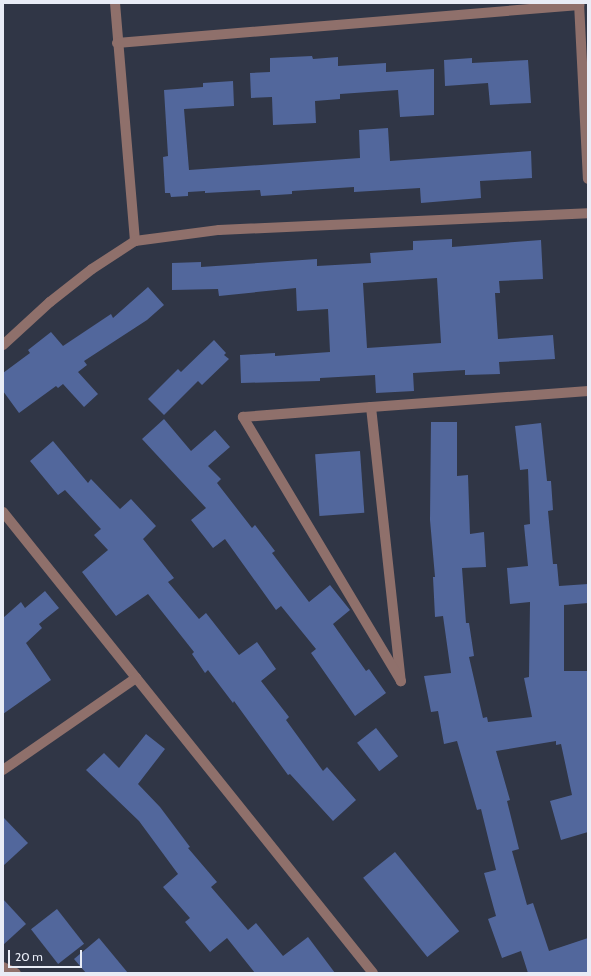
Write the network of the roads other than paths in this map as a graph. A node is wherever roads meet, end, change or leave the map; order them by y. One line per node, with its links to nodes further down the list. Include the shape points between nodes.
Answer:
1 (115, 3): 3 (street)
2 (579, 4): 3 (street); 4 (street)
3 (117, 43): 6 (street)
4 (588, 179)
5 (588, 213): 6 (street, via 220,230)
6 (135, 241): 7 (street, via 74,283)
7 (3, 345)
8 (588, 391): 9 (street)
9 (371, 407): 9 (street, via 379,478 400,681 243,417)
10 (3, 512): 11 (street)
11 (136, 678): 12 (street); 15 (street)
12 (3, 770)
13 (3, 967): 14 (street)
14 (16, 973)
15 (373, 973)

